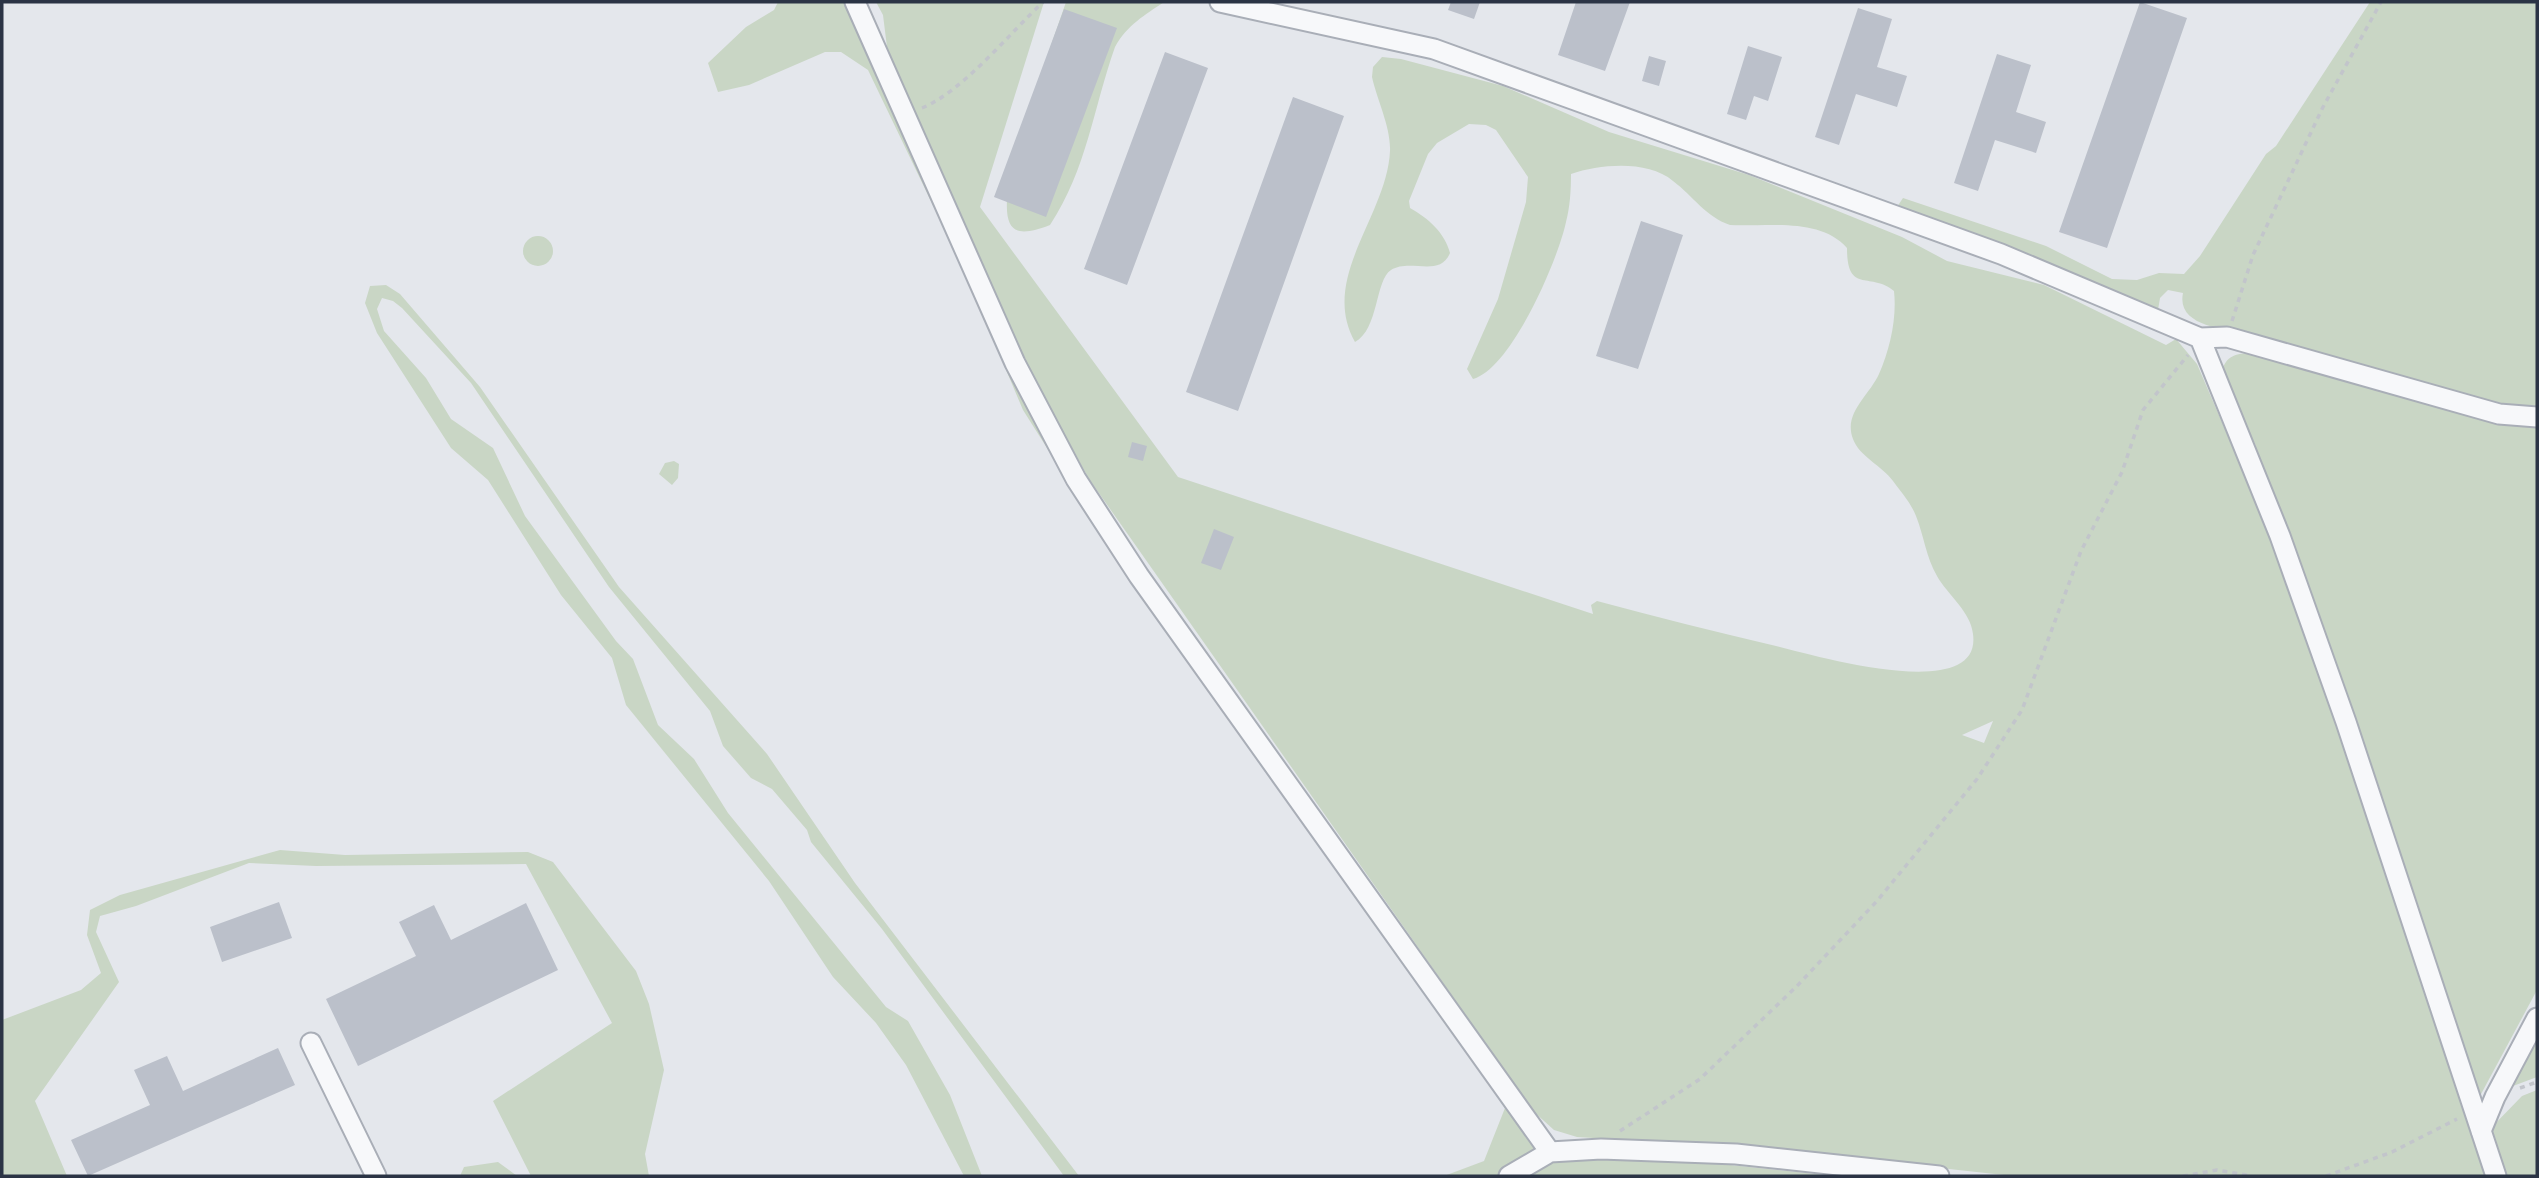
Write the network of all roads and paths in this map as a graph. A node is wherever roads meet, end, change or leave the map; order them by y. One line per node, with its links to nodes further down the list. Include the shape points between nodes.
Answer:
1 (855, 2): 5 (street)
2 (1043, 2): 5 (path, via 954,89)
3 (1220, 2): 7 (street, via 1434,48 2001,254)
4 (2381, 2): 6 (path, via 2323,107 2253,256)
5 (903, 116): 14 (street, via 1015,363 1076,479 1139,576)
6 (2227, 337): 7 (street); 8 (street, via 2499,414)
7 (2200, 338): 11 (street, via 2280,536); 13 (path, via 2143,410 2122,472 2081,551 2022,709 1977,779 1877,901 1797,986 1700,1079 1616,1133)
8 (2537, 417)
9 (2537, 1018): 12 (street)
10 (311, 1043): 15 (street)
11 (2475, 1112): 12 (street); 20 (path, via 2392,1152)
12 (2481, 1131): 21 (street)
13 (1601, 1149): 14 (street); 17 (street, via 1736,1154)
14 (1550, 1152): 16 (street)
15 (376, 1176)
16 (1509, 1176)
17 (1939, 1176)
18 (2183, 1176): 19 (path, via 2217,1170)
19 (2252, 1176)
20 (2326, 1176)
21 (2496, 1176)

